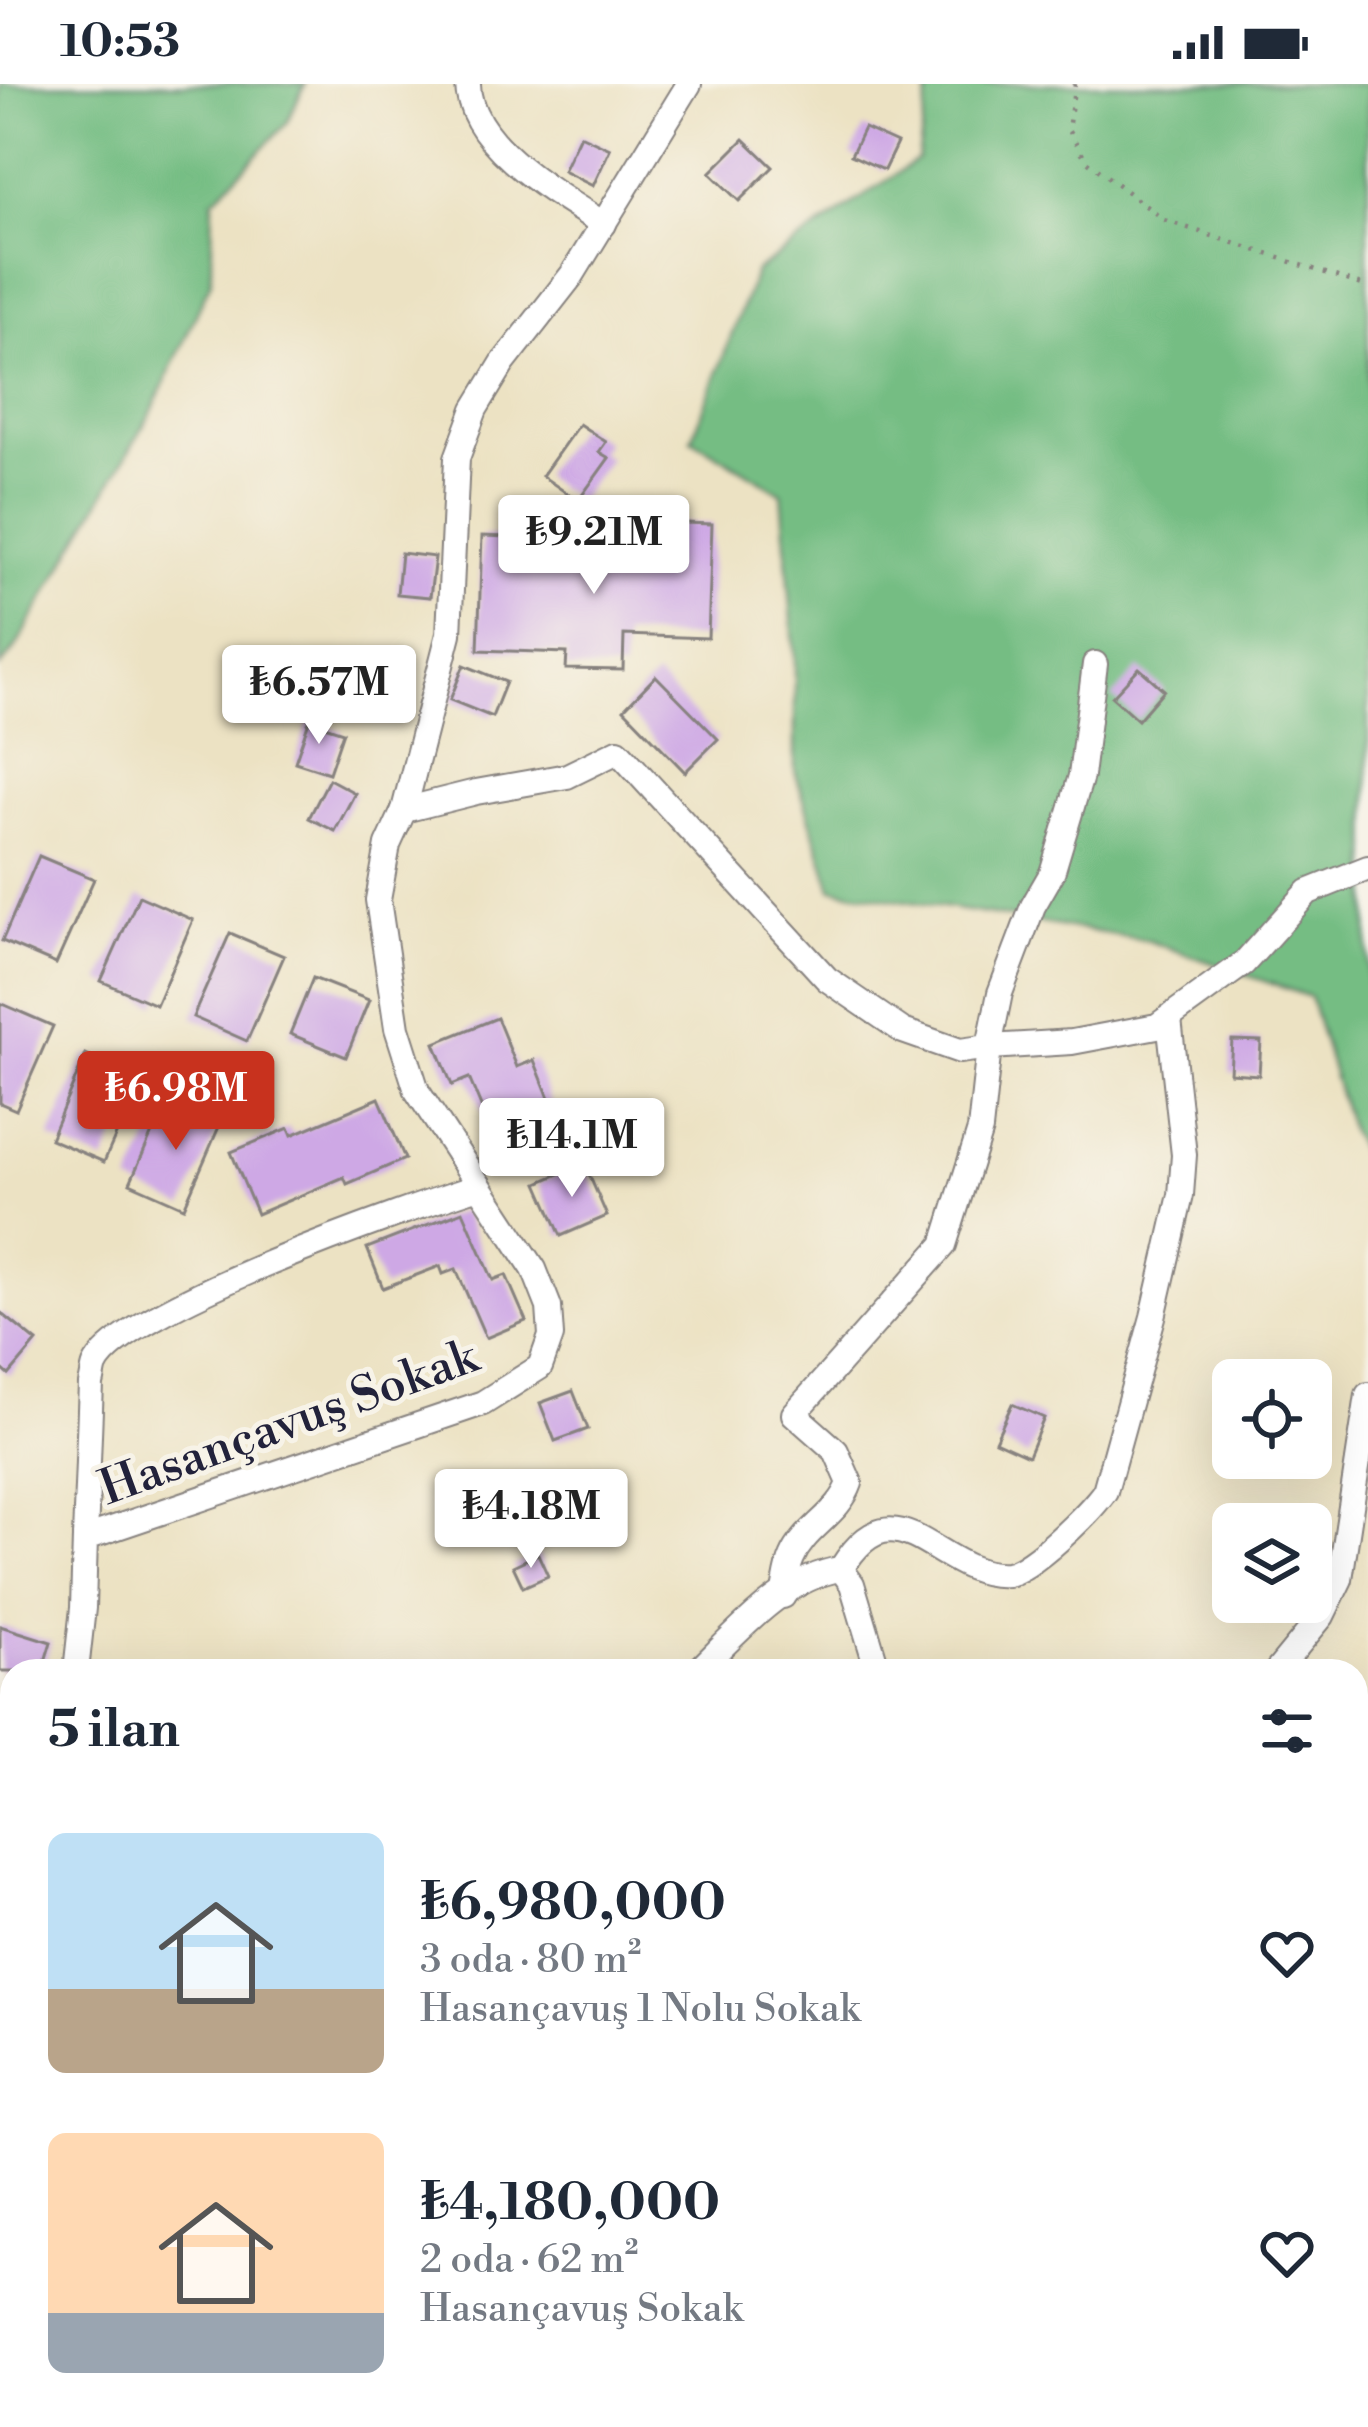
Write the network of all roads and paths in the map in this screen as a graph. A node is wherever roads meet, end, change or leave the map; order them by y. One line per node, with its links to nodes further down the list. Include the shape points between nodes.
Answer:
1 (468, 84): 4 (street, via 492,139 530,178)
2 (688, 84): 4 (street, Hasançavuş Sokak)
3 (1075, 84): 5 (path, via 1068,129 1087,160 1164,220)
4 (604, 224): 7 (street, Hasançavuş Sokak, via 503,363 457,458 449,634)
5 (1368, 287)
6 (1095, 664): 10 (street, via 1081,776 1052,873 1000,993)
7 (404, 810): 10 (street, via 567,776 618,751 827,980 903,1031 960,1051); 11 (street, Hasançavuş Sokak, via 388,845 379,900 398,1028 417,1091)
8 (1368, 868): 9 (street, via 1308,892 1244,963)
9 (1169, 1019): 10 (street, via 1072,1042); 14 (street, via 1181,1195 1105,1491 1018,1572 971,1565 893,1529 856,1544)
10 (989, 1047): 15 (street, via 980,1130 944,1245 794,1414 836,1451 850,1484 843,1504 792,1558)
11 (479, 1186): 13 (street, via 320,1242 166,1310 96,1363); 13 (street, Hasançavuş Sokak, via 534,1269 549,1307 551,1336 540,1367 483,1403)
12 (1368, 1396): 19 (street, via 1340,1580)
13 (85, 1538): 16 (street, Hasançavuş Sokak)
14 (841, 1569): 15 (street, via 819,1572); 18 (street)
15 (783, 1596): 17 (street)
16 (77, 1659)
17 (712, 1659)
18 (874, 1659)
19 (1287, 1659)

